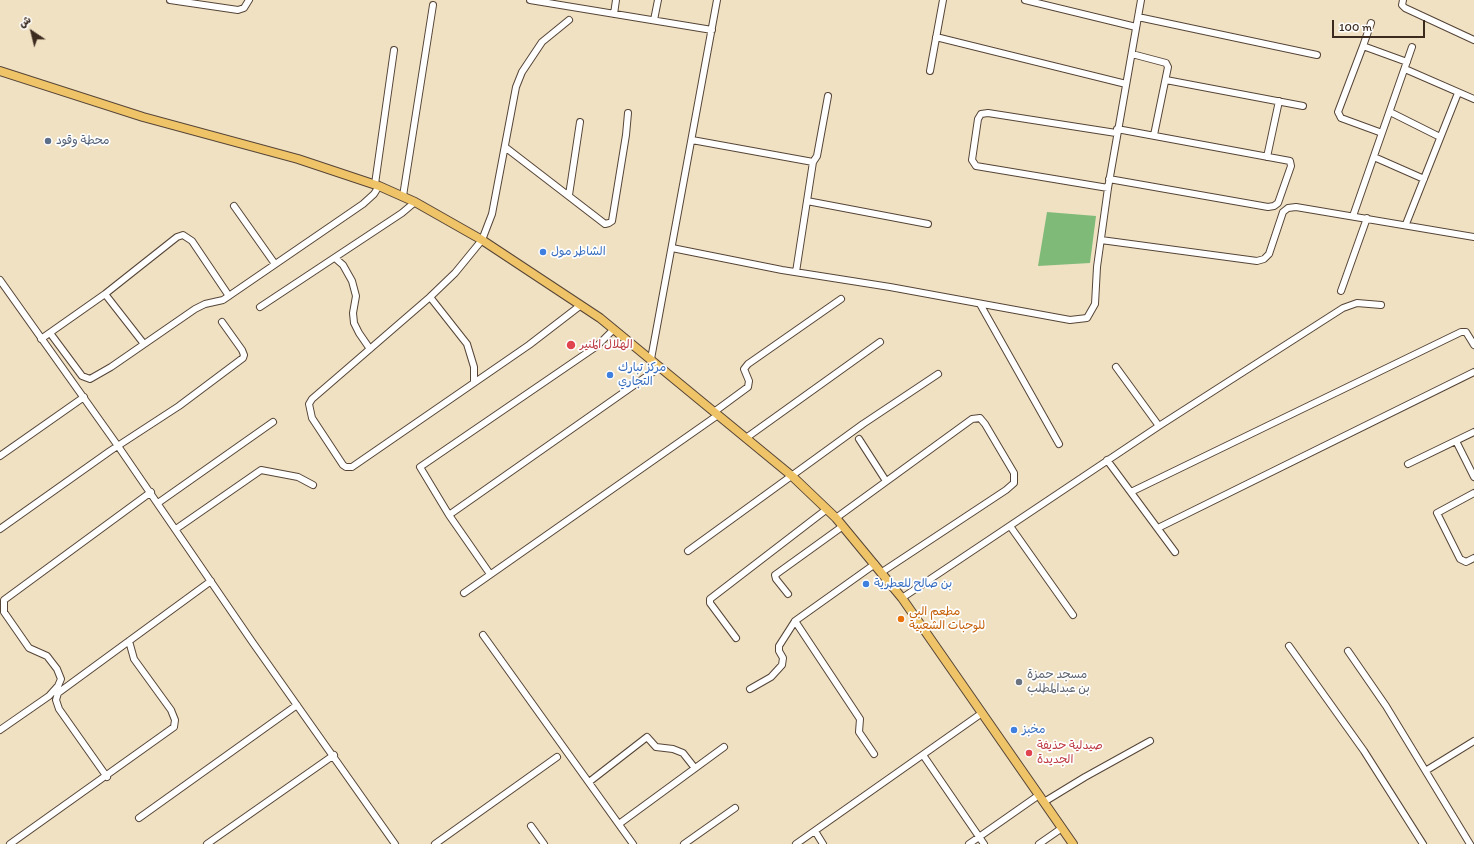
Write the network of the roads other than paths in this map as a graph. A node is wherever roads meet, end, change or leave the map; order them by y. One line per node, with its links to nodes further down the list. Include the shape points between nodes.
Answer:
1 (170, 0): 11 (street)
2 (249, 0): 11 (street, via 244,8 238,10)
3 (530, 0): 12 (street)
4 (616, 0): 14 (street)
5 (658, 0): 17 (street)
6 (717, 0): 20 (street)
7 (943, 0): 21 (street)
8 (1025, 0): 19 (street)
9 (1141, 0): 15 (street)
10 (1402, 0): 22 (street, via 1405,8)
11 (185, 1)
12 (558, 2): 14 (street)
13 (433, 5): 56 (street)
14 (614, 14): 17 (street)
15 (1138, 17): 19 (street); 27 (street)
16 (569, 20): 47 (street, via 542,42 522,72 516,87)
17 (654, 20): 20 (street)
18 (1371, 23): 23 (street)
19 (1136, 27): 26 (street)
20 (712, 30): 46 (street)
21 (936, 37): 31 (street); 33 (street)
22 (1474, 40)
23 (1363, 46): 28 (street); 43 (street, via 1338,115)
24 (1412, 47): 28 (street)
25 (394, 50): 53 (street)
26 (1132, 54): 32 (street, via 1167,64); 33 (street)
27 (1318, 55)
28 (1407, 62): 29 (street)
29 (1405, 69): 34 (street); 39 (street)
30 (0, 71): 53 (main road, via 143,118 298,159)
31 (930, 71)
32 (1166, 80): 37 (street); 44 (street)
33 (1126, 84): 42 (street)
34 (1458, 93): 36 (street); 45 (street)
35 (828, 96): 50 (street)
36 (1474, 99)
37 (1279, 101): 38 (street); 48 (street)
38 (1303, 106)
39 (1390, 112): 43 (street); 45 (street)
40 (628, 113): 55 (street, via 612,221 605,224)
41 (580, 122): 55 (street)
42 (1117, 131): 44 (street); 51 (street); 54 (street, via 988,113 981,114 978,119 972,160 976,166)
43 (1382, 133): 49 (street)
44 (1154, 136): 48 (street)
45 (1440, 137): 52 (street)
46 (692, 140): 50 (street); 67 (street)
47 (505, 146): 55 (street); 65 (street, via 492,214)
48 (1267, 157): 51 (street, via 1290,161 1292,164 1278,203 1272,207)
49 (1374, 157): 52 (street); 60 (street)
50 (814, 162): 57 (street)
51 (1110, 179): 54 (street)
52 (1424, 179): 63 (street)
53 (377, 185): 56 (main road); 69 (street, via 374,194 363,204)
54 (1108, 188): 66 (street)
55 (569, 195)
56 (403, 196): 58 (main road)
57 (807, 201): 62 (street); 70 (street)
58 (415, 202): 65 (main road); 68 (street)
59 (234, 206): 69 (street)
60 (1353, 216): 61 (street); 66 (street, via 1288,208 1283,212 1269,254 1257,261)
61 (1367, 218): 63 (street); 72 (street)
62 (928, 224)
63 (1406, 224): 64 (street)
64 (1474, 237)
65 (482, 240): 75 (street, via 455,273); 78 (main road)
66 (1101, 240): 77 (street, via 1095,304 1087,318 1070,320)
67 (672, 248): 70 (street); 89 (street)
68 (335, 258): 80 (street); 88 (street, via 345,268 352,281 356,296 354,323)
69 (275, 264): 74 (street)
70 (796, 272): 77 (street)
71 (0, 280): 84 (street)
72 (1341, 291)
73 (105, 294): 74 (street, via 177,237 183,235 192,241); 83 (street); 86 (street)
74 (229, 296): 86 (street, via 219,302 195,309)
75 (430, 297): 88 (street); 94 (street, via 467,344 474,367)
76 (841, 299): 96 (street, via 748,364 744,369 750,382 748,387)
77 (980, 304): 103 (street)
78 (580, 305): 82 (main road); 94 (street, via 529,345)
79 (1381, 305): 98 (street, via 1357,303 1343,308)
80 (260, 307)
81 (222, 322): 104 (street, via 242,350 244,357 179,406)
82 (614, 329): 89 (main road); 117 (street, via 597,346 420,467)
83 (50, 333): 84 (street); 86 (street, via 82,376 90,379)
84 (42, 339): 95 (street)
85 (880, 342): 100 (street)
86 (144, 344)
87 (1474, 345): 113 (street, via 1466,332 1461,332)
88 (370, 349): 94 (street, via 309,404 315,423 346,467 358,464)
89 (651, 359): 90 (main road)
90 (660, 367): 96 (main road); 117 (street)
91 (1116, 367): 98 (street)
92 (1474, 372): 121 (street)
93 (938, 374): 108 (street)
94 (474, 382)
95 (84, 397): 104 (street); 105 (street)
96 (716, 413): 100 (main road); 129 (street)
97 (273, 422): 115 (street)
98 (1158, 426): 106 (street)
99 (1474, 432): 102 (street)
100 (746, 438): 108 (main road)
101 (859, 440): 110 (street)
102 (1456, 441): 107 (street); 109 (street)
103 (1059, 444)
104 (118, 446): 112 (street); 122 (street)
105 (0, 456)
106 (1107, 460): 113 (street); 120 (street)
107 (1408, 464)
108 (792, 476): 116 (main road); 124 (street)
109 (1474, 477)
110 (886, 481): 118 (street); 128 (street, via 972,419 980,418 1014,473 1014,483 1006,490)
111 (313, 484): 123 (street, via 298,477 261,470)
112 (151, 492): 115 (street); 144 (street, via 4,600 4,612 29,648 47,656 61,679 49,696)
113 (1131, 492): 121 (street)
114 (1474, 493): 126 (street, via 1437,513 1460,559 1466,562)
115 (158, 503): 123 (street)
116 (827, 509): 118 (main road); 137 (street, via 710,599 710,604)
117 (448, 515): 129 (street)
118 (836, 518): 119 (main road)
119 (843, 526): 127 (main road); 132 (street, via 775,576)
120 (1010, 526): 133 (street); 134 (street)
121 (1158, 528): 125 (street)
122 (0, 529)
123 (176, 529): 130 (street)
124 (688, 551)
125 (1175, 552)
126 (1474, 558)
127 (875, 564): 128 (main road); 135 (street)
128 (882, 572): 133 (main road)
129 (490, 574): 131 (street)
130 (211, 581): 138 (street); 142 (street)
131 (464, 593)
132 (788, 594)
133 (902, 598): 143 (main road)
134 (1073, 615)
135 (795, 621): 141 (street, via 779,646 782,664 771,677); 148 (street, via 860,719 859,732)
136 (483, 635): 155 (street)
137 (736, 638)
138 (130, 641): 154 (street, via 136,663 171,710 175,724 173,729); 154 (street, via 60,690 56,697 59,709)
139 (1289, 646): 177 (street, via 1364,751)
140 (1348, 651): 153 (street)
141 (750, 690)
142 (297, 705): 149 (street); 158 (street)
143 (982, 713): 150 (street); 156 (main road)
144 (0, 730)
145 (1150, 741): 156 (street)
146 (1474, 741): 153 (street)
147 (724, 747): 152 (street)
148 (874, 754)
149 (334, 755): 165 (street); 166 (street)
150 (923, 755): 162 (street); 163 (street)
151 (557, 757): 167 (street)
152 (694, 767): 155 (street, via 683,753 656,747 647,737); 159 (street)
153 (1427, 770): 178 (street)
154 (106, 777): 164 (street)
155 (589, 782): 159 (street)
156 (1042, 798): 161 (main road); 163 (street)
157 (735, 808): 170 (street)
158 (139, 818)
159 (619, 824): 169 (street)
160 (531, 826): 168 (street)
161 (1062, 828): 175 (street); 176 (main road)
162 (815, 831): 171 (street); 172 (street)
163 (979, 838): 173 (street); 174 (street)
164 (10, 844)
165 (207, 844)
166 (395, 844)
167 (435, 844)
168 (544, 844)
169 (633, 844)
170 (684, 844)
171 (796, 844)
172 (823, 844)
173 (970, 844)
174 (984, 844)
175 (1039, 844)
176 (1073, 844)
177 (1423, 844)
178 (1470, 844)

